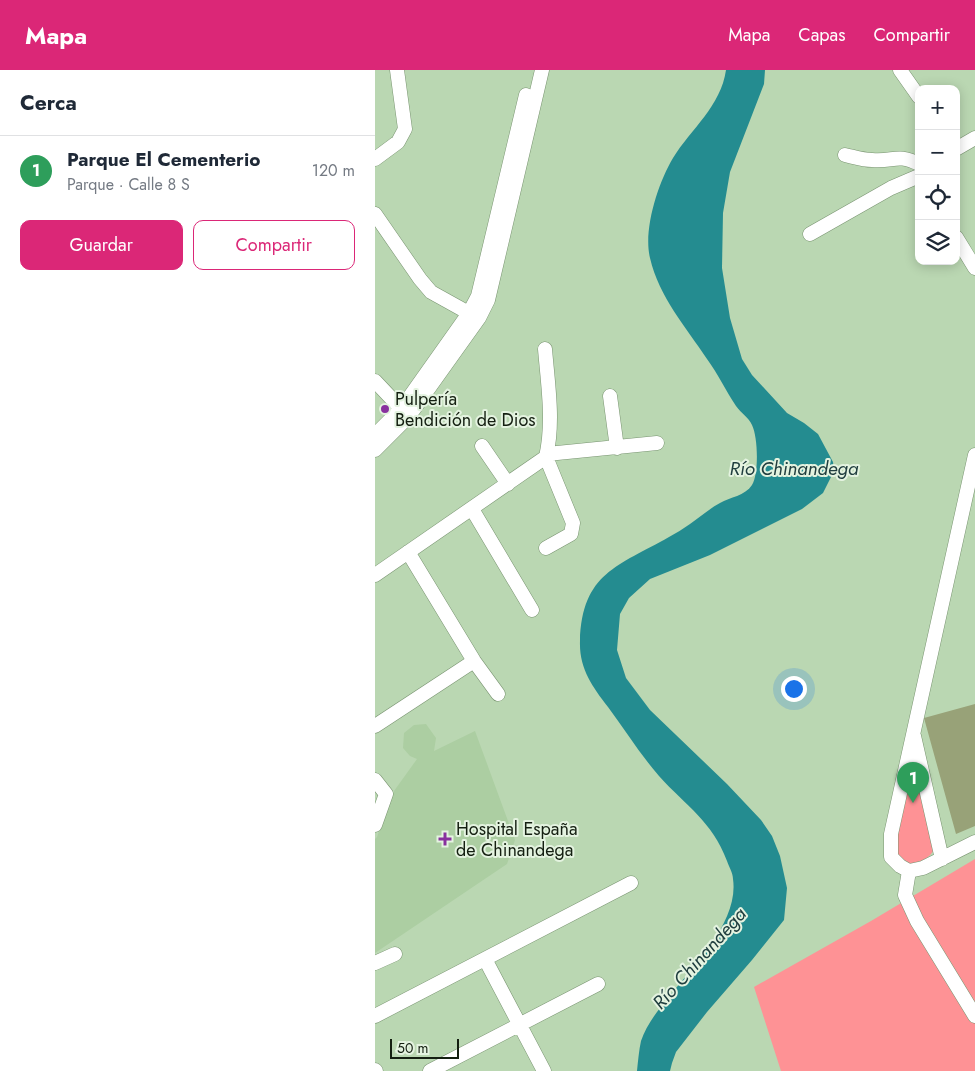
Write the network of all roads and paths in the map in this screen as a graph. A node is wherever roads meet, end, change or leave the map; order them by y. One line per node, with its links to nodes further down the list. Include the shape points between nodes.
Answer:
1 (397, 70): 9 (street, via 405,129 399,142)
2 (532, 70): 16 (street)
3 (542, 70): 16 (street, via 488,300)
4 (900, 70): 5 (street)
5 (915, 91)
6 (975, 138): 7 (street)
7 (960, 147)
8 (845, 155): 10 (street, via 871,160 898,157)
9 (375, 159)
10 (915, 162)
11 (915, 178): 13 (street)
12 (375, 214): 16 (street, via 431,292)
13 (810, 234)
14 (960, 244): 15 (street)
15 (975, 268)
16 (474, 316): 20 (street)
17 (545, 350): 27 (street, via 550,443)
18 (375, 381): 20 (street)
19 (610, 396): 24 (street)
20 (405, 412): 21 (street); 25 (street)
21 (375, 435)
22 (657, 443): 24 (street)
23 (482, 446): 29 (street)
24 (617, 448): 27 (street)
25 (375, 450)
26 (975, 455): 28 (street)
27 (546, 456): 29 (street); 31 (street, via 573,529 571,534)
28 (972, 478): 38 (street)
29 (508, 484): 30 (street)
30 (472, 509): 32 (street); 34 (street)
31 (546, 548)
32 (408, 552): 33 (street); 35 (street)
33 (375, 574)
34 (532, 610)
35 (474, 661): 36 (street); 37 (street)
36 (498, 694)
37 (375, 726)
38 (913, 732): 42 (street); 43 (street, via 891,834 891,857)
39 (375, 780): 40 (street, via 385,794)
40 (375, 825)
41 (975, 842): 42 (street)
42 (942, 859): 43 (street)
43 (909, 871): 50 (street, via 905,895 917,921)
44 (631, 883): 46 (street)
45 (395, 954): 47 (street)
46 (485, 959): 49 (street); 51 (street)
47 (375, 963)
48 (599, 984): 51 (street)
49 (375, 1016)
50 (975, 1016)
51 (520, 1025): 52 (street); 53 (street)
52 (430, 1071)
53 (544, 1071)

